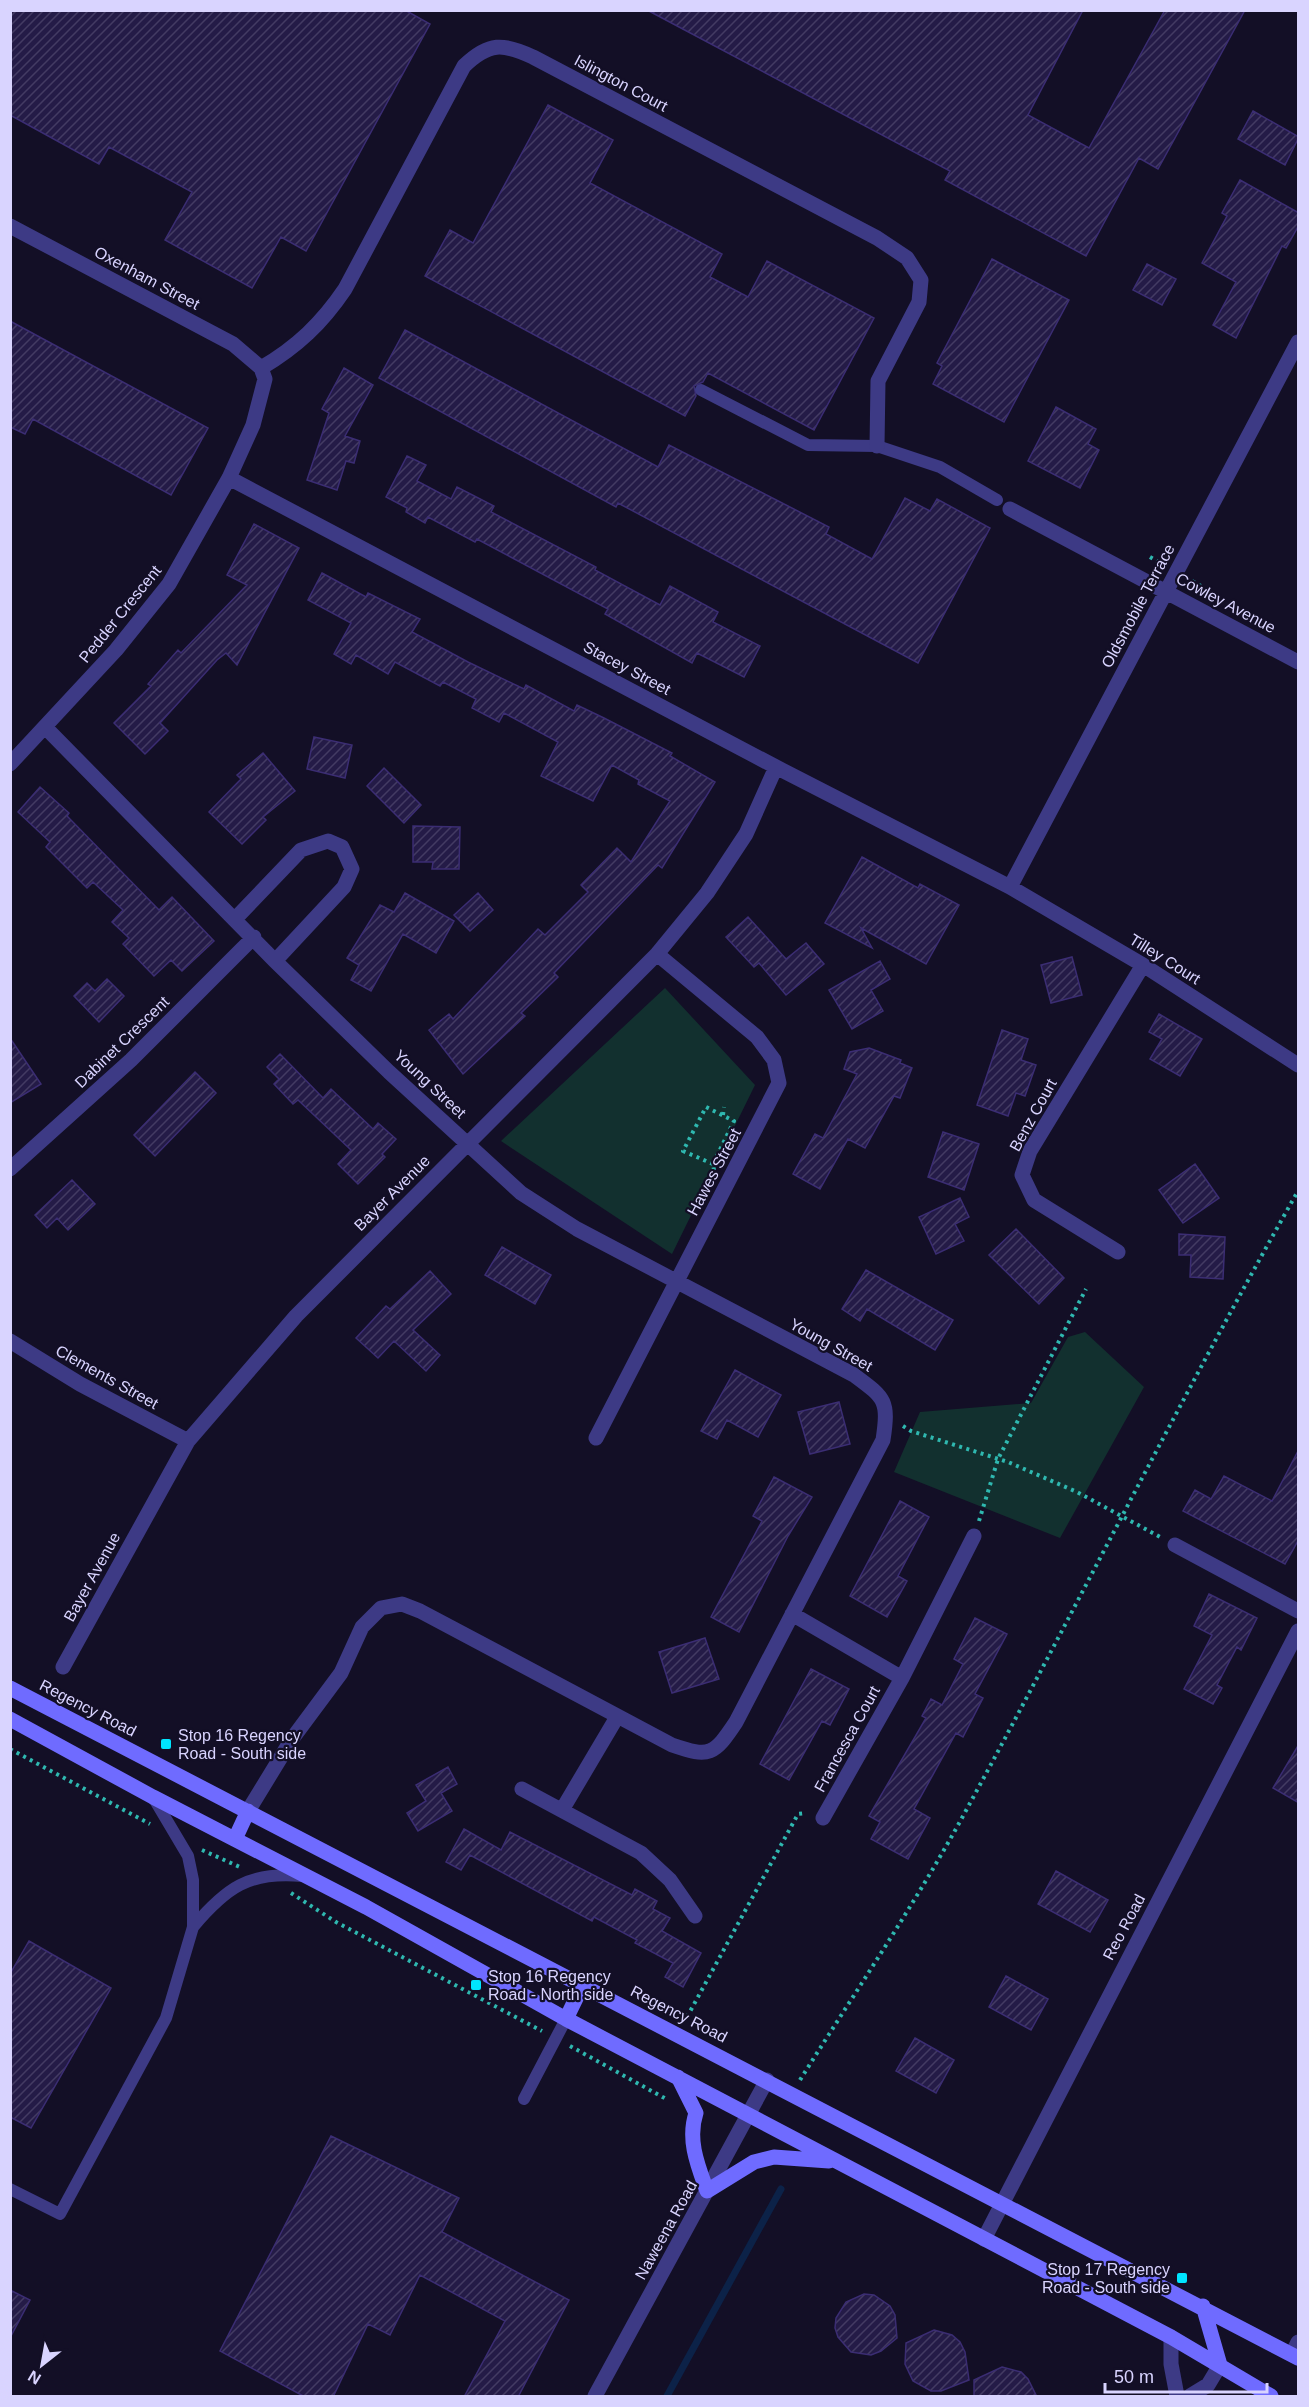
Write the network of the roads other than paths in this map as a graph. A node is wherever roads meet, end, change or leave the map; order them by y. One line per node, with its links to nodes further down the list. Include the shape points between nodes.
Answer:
1 (10, 226): 3 (street, Oxenham Street, via 233,344)
2 (1299, 342): 8 (street, Oldsmobile Terrace)
3 (261, 368): 5 (street, Islington Court, via 297,344 327,315 345,289 465,66 481,50 516,49 877,238 907,258 921,280 919,302 878,381); 6 (street, Pedder Crescent, via 265,379 253,425)
4 (701, 390): 5 (lane, via 808,445)
5 (876, 446): 7 (lane, via 940,467)
6 (229, 478): 10 (street, Pedder Crescent, via 169,584); 12 (street, Stacey Street)
7 (1003, 505): 8 (street, Cowley Avenue)
8 (1166, 592): 9 (street, Cowley Avenue); 13 (street, Oldsmobile Terrace)
9 (1299, 662)
10 (46, 728): 11 (street, Pedder Crescent); 14 (street, Young Street)
11 (10, 764)
12 (776, 767): 13 (street, Stacey Street); 16 (street, Bayer Avenue, via 746,834 707,893)
13 (1010, 887): 18 (street, Tilley Court)
14 (235, 919): 15 (street, Young Street); 17 (street, via 301,850 328,841 342,847 352,870 344,887)
15 (254, 937): 17 (street, Young Street); 21 (street, Dabinet Crescent, via 131,1060)
16 (657, 954): 20 (street, Bayer Avenue); 23 (street, Hawes Street, via 757,1037 774,1060 779,1083)
17 (275, 961): 20 (street, Young Street)
18 (1143, 965): 19 (street, Tilley Court); 22 (street, Benz Court, via 1030,1151 1022,1174 1034,1200)
19 (1299, 1065)
20 (466, 1144): 23 (street, Young Street, via 539,1205); 26 (street, Bayer Avenue, via 296,1316)
21 (10, 1169)
22 (1118, 1252)
23 (677, 1282): 25 (street, Hawes Street); 30 (street, Young Street, via 854,1375 881,1395 886,1416 883,1440)
24 (10, 1341): 26 (street, Clements Street, via 80,1384)
25 (596, 1438)
26 (188, 1441): 32 (street, Bayer Avenue)
27 (974, 1536): 33 (street, Francesca Court)
28 (1175, 1545): 29 (street)
29 (1299, 1611)
30 (792, 1614): 33 (street, Francesca Court); 35 (street, via 736,1722 719,1746 699,1754)
31 (1299, 1632): 55 (street, Reo Road)
32 (63, 1667)
33 (902, 1678): 41 (street, Francesca Court)
34 (10, 1688): 40 (main road, Regency Road)
35 (617, 1717): 39 (street); 40 (street, via 420,1611 402,1604 381,1608 362,1628 341,1673 292,1739)
36 (10, 1719): 38 (main road)
37 (522, 1789): 39 (street)
38 (153, 1797): 42 (main road); 45 (lane, via 188,1856 193,1880)
39 (562, 1810): 44 (street, via 656,1863)
40 (248, 1811): 42 (main road); 46 (main road, Regency Road)
41 (826, 1813)
42 (235, 1839): 43 (main road)
43 (307, 1876): 45 (lane, via 275,1873 241,1884 217,1900); 47 (main road)
44 (695, 1916)
45 (193, 1927): 53 (lane, via 166,2018 60,2214)
46 (583, 1984): 47 (main road); 49 (main road, Regency Road)
47 (566, 2019): 48 (main road); 50 (lane)
48 (678, 2078): 51 (main road); 54 (main road, via 696,2113 694,2156)
49 (767, 2080): 51 (street, Naweena Road); 55 (main road, Regency Road)
50 (524, 2098)
51 (749, 2115): 52 (main road); 54 (street, Naweena Road)
52 (835, 2161): 54 (main road, via 774,2157 754,2162); 56 (main road)
53 (10, 2189)
54 (707, 2191): 61 (street, Naweena Road)
55 (1001, 2201): 56 (street, Reo Road); 57 (main road, Regency Road)
56 (984, 2239): 58 (main road)
57 (1203, 2306): 59 (main road, Regency Road); 60 (main road)
58 (1171, 2337): 60 (main road); 62 (street)
59 (1296, 2351)
60 (1220, 2365): 63 (street, via 1208,2385); 64 (main road)
61 (595, 2397)
62 (1177, 2397)
63 (1190, 2397)
64 (1271, 2397)

